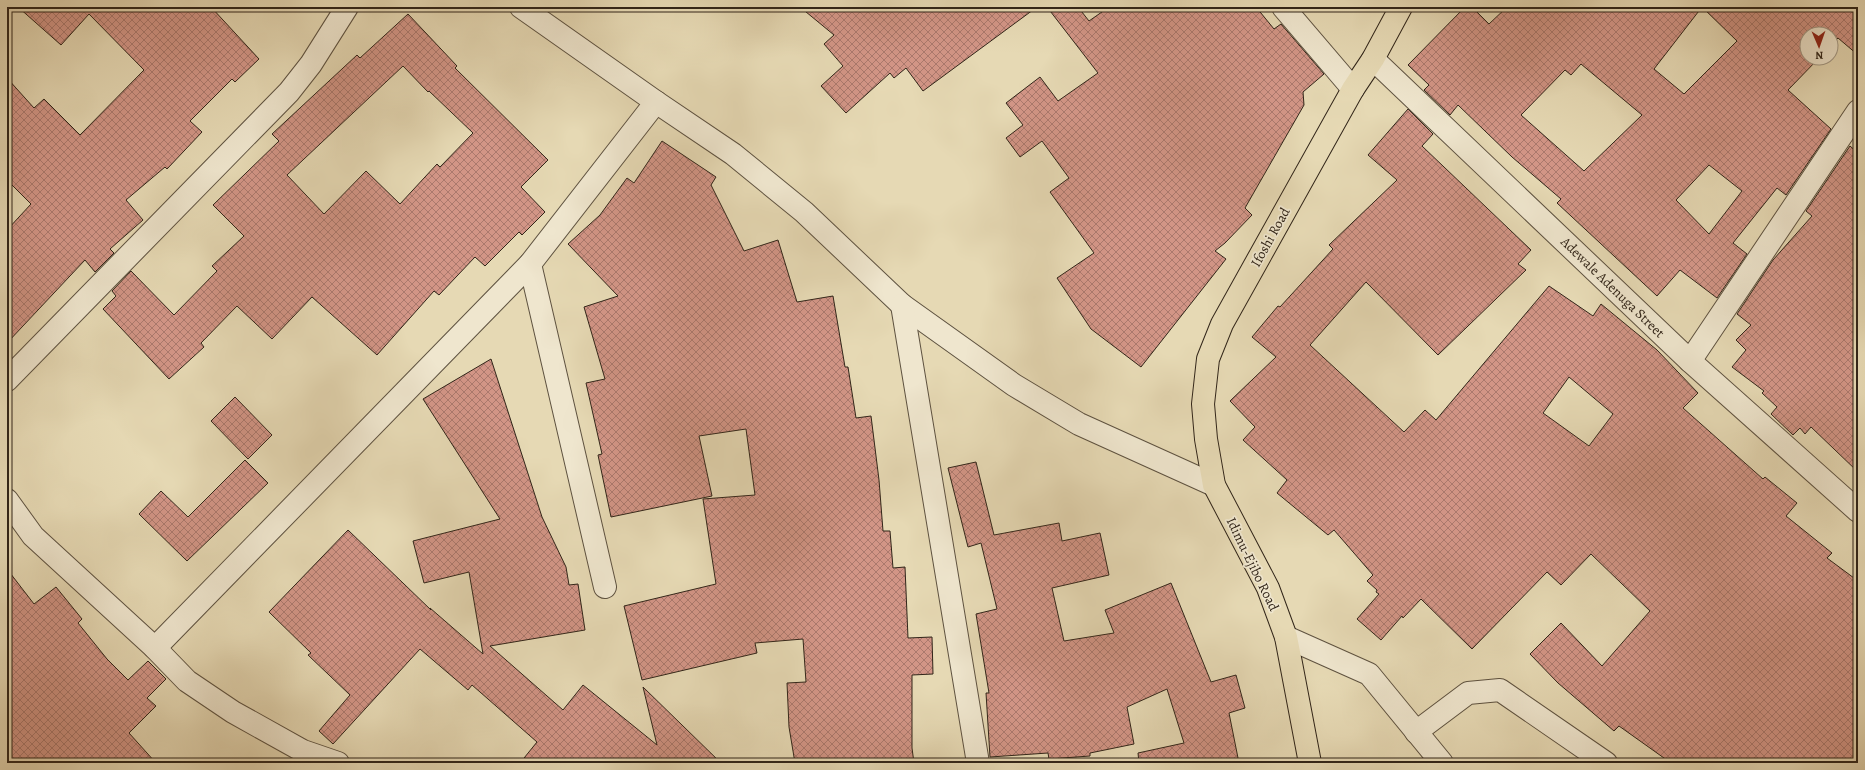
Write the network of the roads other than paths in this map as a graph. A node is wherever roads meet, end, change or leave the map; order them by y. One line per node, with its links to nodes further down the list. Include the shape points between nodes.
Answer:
1 (346, 7): 12 (street, via 311,64 289,92)
2 (521, 7): 7 (street)
3 (1283, 7): 6 (street)
4 (1401, 7): 5 (main road, Ifoshi Road)
5 (1373, 59): 6 (main road, Ifoshi Road); 11 (street, Adewale Adenuga Street)
6 (1353, 89): 13 (main road, Ifoshi Road, via 1222,324 1208,359 1203,404)
7 (656, 102): 9 (street); 10 (street, via 734,154 804,212)
8 (1858, 111): 11 (street)
9 (530, 264): 16 (street); 18 (street)
10 (902, 305): 13 (street, via 1014,385 1079,424); 21 (street)
11 (1690, 360): 15 (street, Adewale Adenuga Street)
12 (7, 380)
13 (1214, 485): 17 (main road, Idimu-Ejibo Road, via 1268,588)
14 (7, 500): 18 (street, via 33,536)
15 (1858, 511)
16 (605, 587)
17 (1286, 637): 19 (street, via 1369,674); 22 (main road, Idimu-Ejibo Road)
18 (155, 648): 20 (street, via 187,681 232,712 303,751)
19 (1416, 732): 23 (street); 24 (street, via 1468,693 1500,690)
20 (338, 763)
21 (978, 763)
22 (1310, 763)
23 (1442, 763)
24 (1606, 763)

